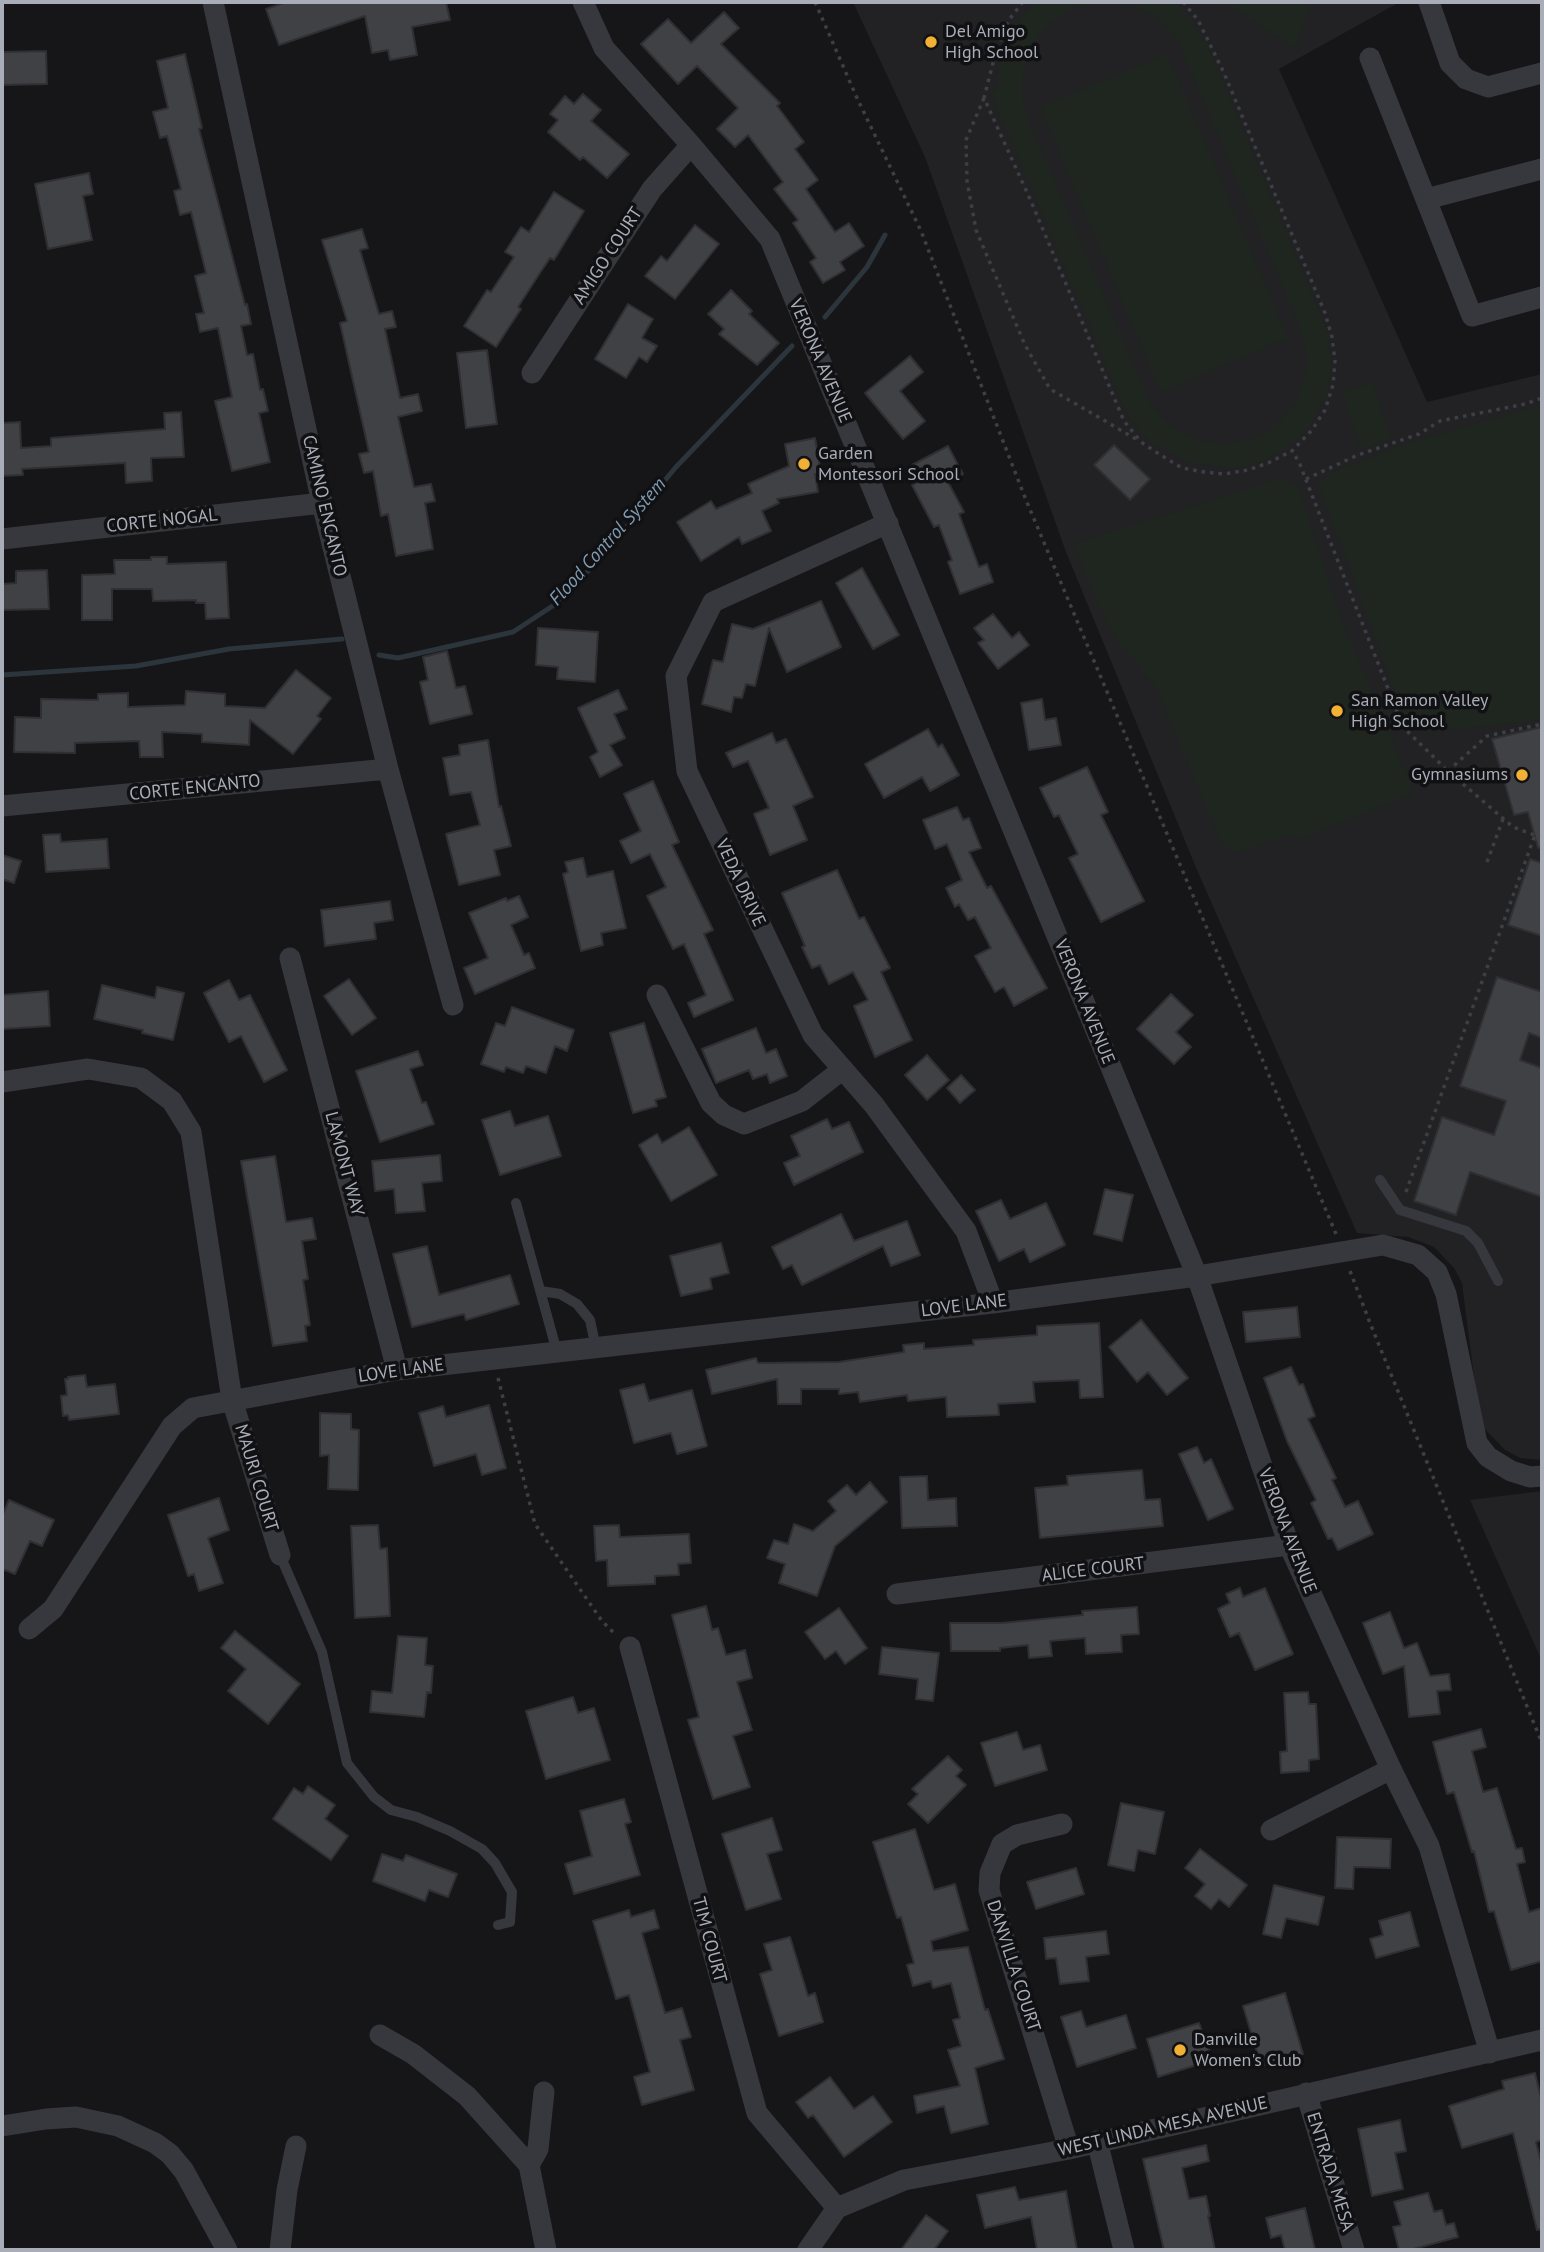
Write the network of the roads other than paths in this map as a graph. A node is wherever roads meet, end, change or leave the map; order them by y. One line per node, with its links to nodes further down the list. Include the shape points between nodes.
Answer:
1 (213, 2): 11 (street, CAMINO ENCANTO)
2 (583, 2): 6 (street, VERONA AVENUE, via 604,48)
3 (1429, 2): 5 (street, via 1450,64 1466,79 1488,87)
4 (1370, 58): 8 (street)
5 (1542, 73)
6 (691, 145): 10 (street, AMIGO COURT, via 652,189); 12 (street, VERONA AVENUE, via 769,239)
7 (1542, 169): 8 (street)
8 (1426, 199): 9 (street, via 1472,316)
9 (1542, 298)
10 (532, 373)
11 (322, 503): 13 (street, CORTE NOGAL); 14 (street, CAMINO ENCANTO)
12 (888, 523): 19 (street, VEDA DRIVE, via 713,602 676,676 687,771 813,1035); 23 (street, VERONA AVENUE)
13 (2, 539)
14 (387, 769): 15 (street, CORTE ENCANTO); 18 (street, CAMINO ENCANTO)
15 (2, 807)
16 (290, 958): 29 (street, LAMONT WAY)
17 (657, 995): 19 (street, via 711,1103 744,1124 802,1101)
18 (453, 1005)
19 (843, 1069): 26 (street, VEDA DRIVE, via 965,1231)
20 (2, 1082): 30 (street, via 88,1069 141,1078 172,1101 191,1132)
21 (1380, 1180): 24 (lane, via 1400,1210 1466,1231)
22 (516, 1203): 25 (lane)
23 (1197, 1276): 26 (street, LOVE LANE); 31 (street, LOVE LANE, via 1383,1245 1418,1255 1437,1272 1446,1294 1477,1443 1488,1457 1511,1471); 32 (street, VERONA AVENUE)
24 (1499, 1281)
25 (541, 1291): 27 (lane, via 560,1294 577,1304 590,1320); 28 (lane)
26 (993, 1303): 27 (street, LOVE LANE)
27 (596, 1348): 28 (street, LOVE LANE)
28 (557, 1352): 29 (street, LOVE LANE)
29 (397, 1370): 30 (street, LOVE LANE)
30 (232, 1400): 33 (street, MAURI COURT); 35 (street, LOVE LANE, via 194,1408 172,1426 52,1609)
31 (1542, 1476)
32 (1289, 1545): 34 (street, ALICE COURT); 37 (street, VERONA AVENUE)
33 (280, 1555): 40 (lane, via 322,1652 347,1763 374,1797 391,1810 450,1831 482,1849 512,1892 510,1922)
34 (897, 1594)
35 (29, 1629)
36 (629, 1647): 51 (street, TIM COURT, via 757,2113)
37 (1391, 1769): 39 (street); 43 (street, VERONA AVENUE, via 1429,1846)
38 (1062, 1824): 49 (street, DANVILLA COURT, via 1017,1835 1002,1844 990,1873 989,1890)
39 (1271, 1830)
40 (498, 1925)
41 (380, 2035): 50 (street, via 467,2096)
42 (1542, 2040): 43 (street, WEST LINDA MESA AVENUE)
43 (1490, 2053): 45 (street, WEST LINDA MESA AVENUE)
44 (544, 2092): 50 (street, via 538,2149)
45 (1306, 2093): 47 (street, WEST LINDA MESA AVENUE); 57 (street, ENTRADA MESA)
46 (2, 2126): 52 (street, via 76,2117 118,2126 155,2143 184,2171)
47 (1097, 2141): 49 (street, WEST LINDA MESA AVENUE); 56 (street)
48 (296, 2146): 53 (street)
49 (1069, 2149): 51 (street, WEST LINDA MESA AVENUE, via 904,2180)
50 (529, 2165): 54 (street)
51 (837, 2207): 55 (street)
52 (227, 2250)
53 (281, 2250)
54 (546, 2250)
55 (808, 2250)
56 (1124, 2250)
57 (1354, 2250)

